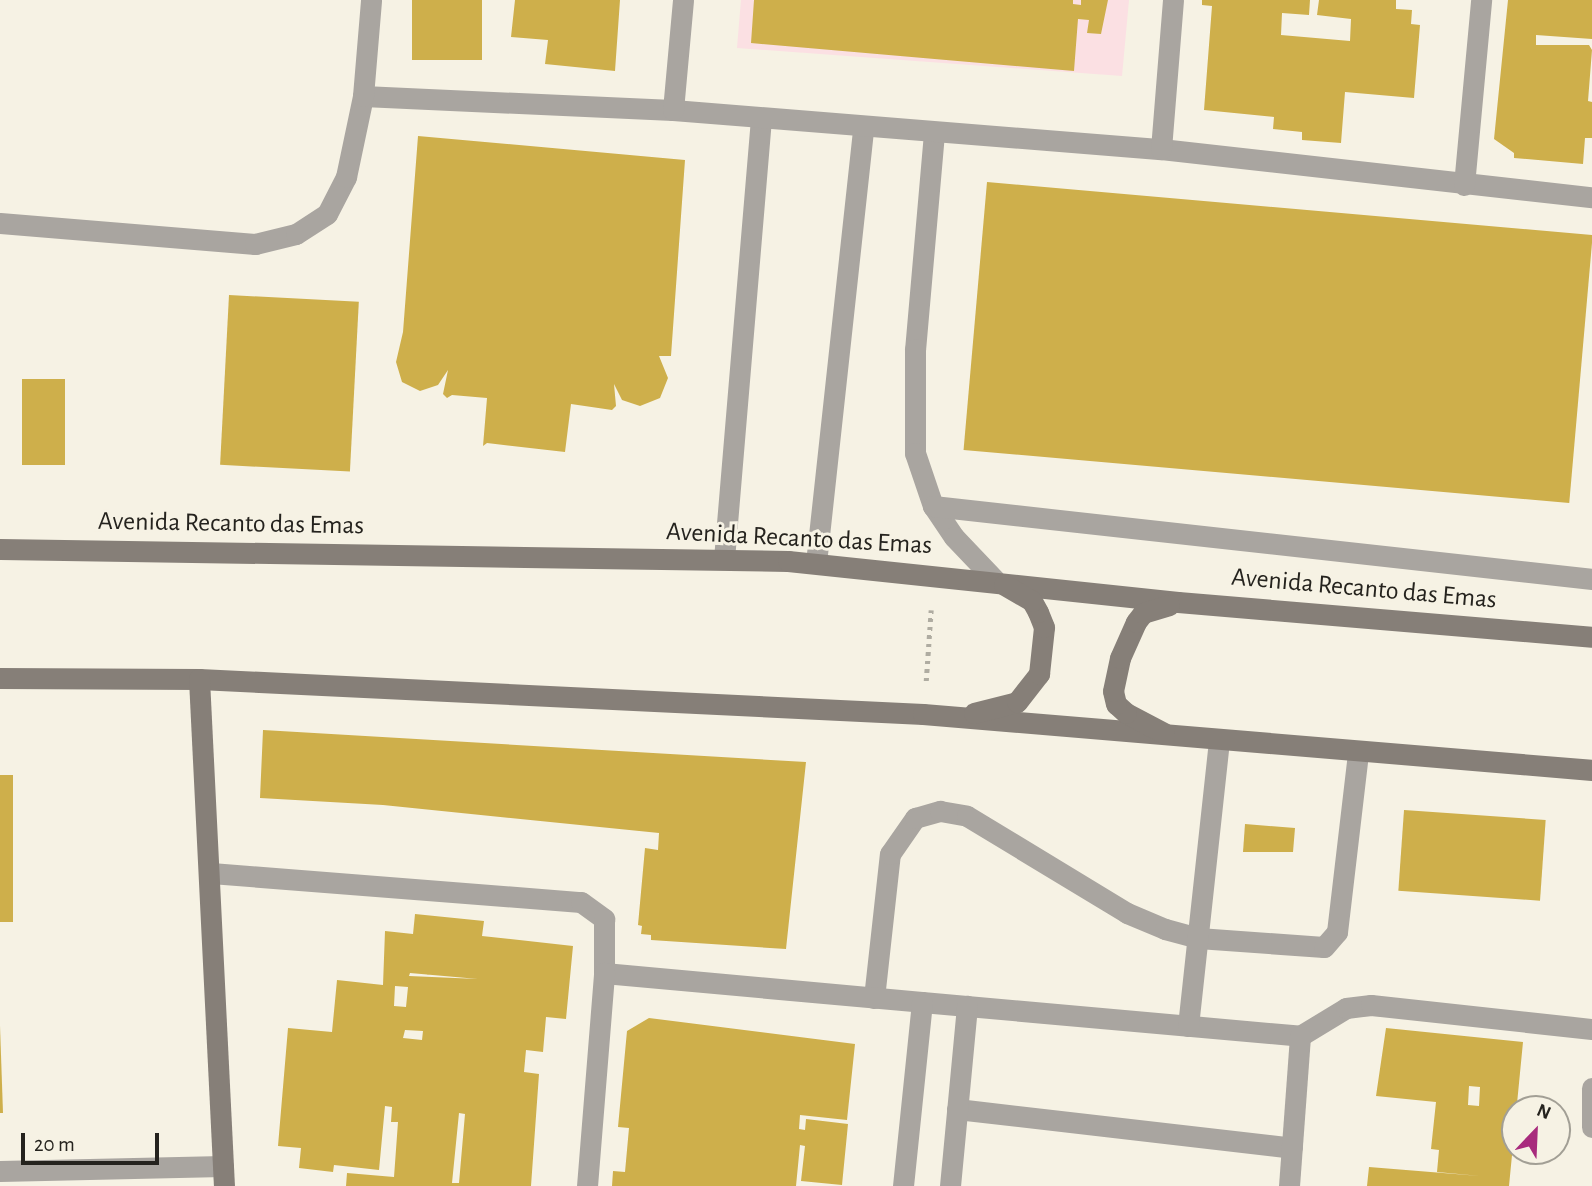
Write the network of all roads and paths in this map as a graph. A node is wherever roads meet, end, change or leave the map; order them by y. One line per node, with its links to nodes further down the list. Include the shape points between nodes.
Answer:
1 (371, 0): 5 (street)
2 (683, 0): 6 (street)
3 (1173, 0): 10 (street)
4 (1481, 0): 11 (street)
5 (363, 96): 6 (street); 13 (street, via 346,177 327,214 296,234 255,244)
6 (673, 110): 7 (street)
7 (761, 119): 8 (street); 16 (street)
8 (863, 128): 9 (street); 17 (street)
9 (934, 133): 10 (street); 14 (street, via 915,349 915,453)
10 (1161, 149): 11 (street)
11 (1464, 185): 12 (street)
12 (1592, 197)
13 (0, 223)
14 (933, 506): 19 (street); 20 (street, via 954,537)
15 (0, 549): 16 (main road, Avenida Recanto das Emas)
16 (724, 559): 17 (main road, Avenida Recanto das Emas)
17 (816, 563): 18 (main road, Avenida Recanto das Emas)
18 (934, 574): 20 (main road, Avenida Recanto das Emas); 25 (path)
19 (1592, 579)
20 (995, 580): 21 (main road, Avenida Recanto das Emas); 26 (main road, via 1032,601 1038,612 1044,627 1039,674 1017,702)
21 (1178, 602): 22 (main road, Avenida Recanto das Emas); 27 (main road, via 1143,613 1136,622 1120,658 1113,691 1116,704 1126,713)
22 (1592, 637)
23 (0, 678): 24 (main road)
24 (199, 679): 25 (main road); 31 (main road)
25 (923, 714): 26 (main road)
26 (958, 717): 27 (main road)
27 (1173, 738): 28 (main road)
28 (1219, 741): 29 (main road); 32 (street)
29 (1358, 752): 30 (main road); 32 (street, via 1337,932 1324,947)
30 (1592, 770)
31 (211, 873): 33 (street, via 581,902 604,919); 45 (main road)
32 (1198, 938): 34 (street, via 1127,913 967,817 940,811 915,818 890,854); 37 (street)
33 (604, 973): 34 (street); 46 (street)
34 (874, 998): 35 (street)
35 (922, 1002): 36 (street); 47 (street)
36 (967, 1006): 37 (street); 41 (street)
37 (1188, 1026): 39 (street)
38 (1592, 1029): 39 (street, via 1371,1006 1346,1008)
39 (1300, 1036): 43 (street)
40 (1592, 1088): 42 (street)
41 (957, 1109): 43 (street); 48 (street)
42 (1592, 1127)
43 (1292, 1148): 49 (street)
44 (0, 1171): 45 (street)
45 (223, 1176)
46 (587, 1186)
47 (903, 1186)
48 (950, 1186)
49 (1289, 1186)

